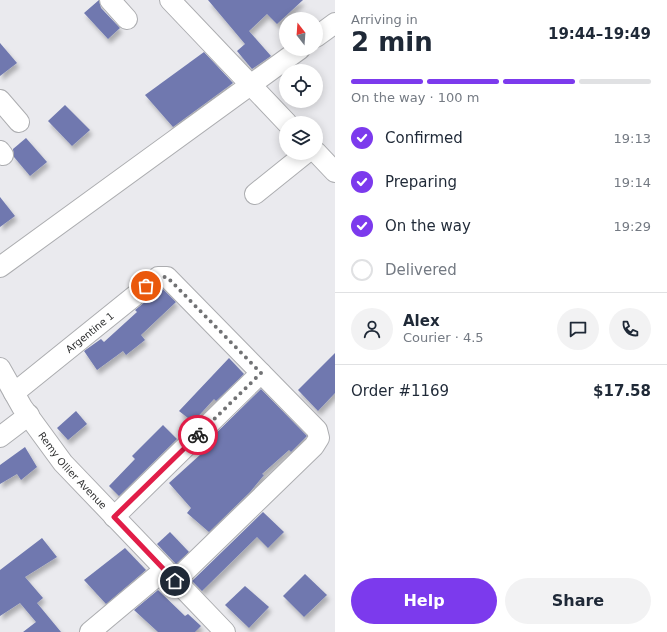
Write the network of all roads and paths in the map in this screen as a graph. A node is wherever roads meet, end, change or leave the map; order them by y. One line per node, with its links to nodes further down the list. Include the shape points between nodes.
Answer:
1 (110, 0): 3 (street)
2 (170, 0): 7 (street)
3 (127, 20)
4 (335, 23): 5 (street)
5 (323, 32)
6 (291, 56): 7 (street)
7 (251, 86): 9 (street); 15 (street)
8 (0, 100): 10 (street)
9 (280, 116)
10 (19, 122)
11 (323, 159): 13 (street)
12 (297, 160): 14 (street)
13 (335, 172)
14 (255, 194)
15 (0, 267)
16 (0, 368): 18 (street, Remy Ollier Avenue)
17 (261, 373): 18 (street, Argentine 1, via 167,277 158,277); 21 (street); 22 (street, via 317,430 318,438 309,451)
18 (14, 393): 19 (street, Remy Ollier Avenue)
19 (28, 415): 20 (street); 21 (street, Remy Ollier Avenue, via 63,463)
20 (0, 437)
21 (114, 517): 22 (street, Remy Ollier Avenue)
22 (170, 576): 23 (street); 24 (street, Remy Ollier Avenue)
23 (90, 632)
24 (225, 632)

